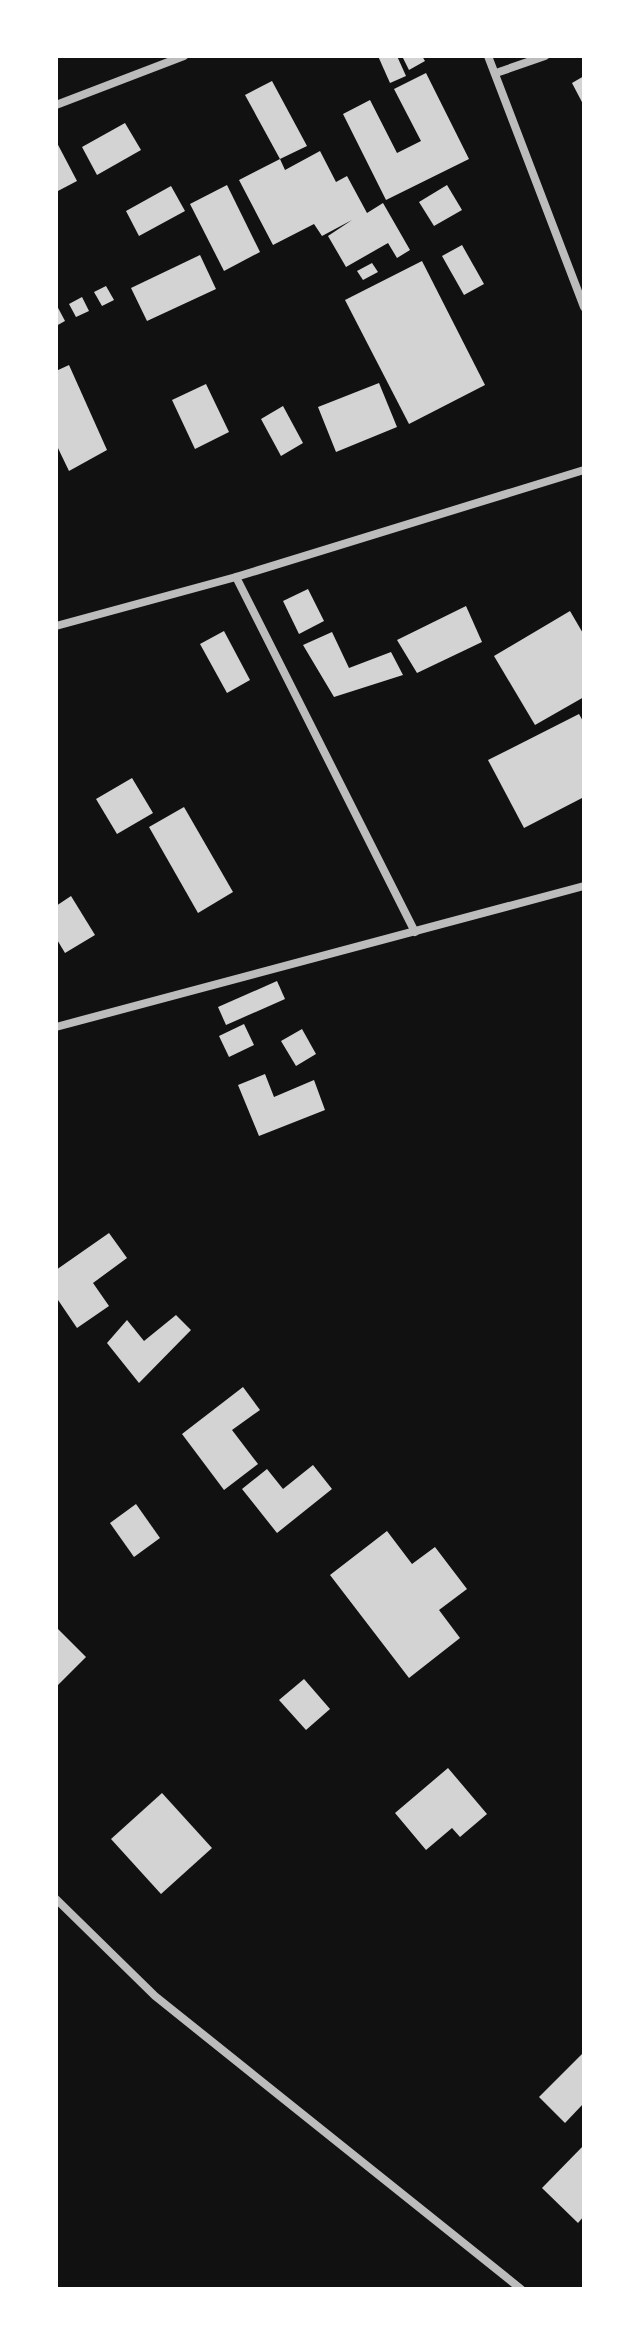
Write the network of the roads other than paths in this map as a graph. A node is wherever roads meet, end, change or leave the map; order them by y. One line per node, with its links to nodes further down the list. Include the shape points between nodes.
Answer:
1 (184, 56): 5 (street)
2 (488, 56): 4 (street)
3 (545, 56): 4 (street)
4 (496, 73): 6 (street)
5 (56, 105)
6 (584, 307)
7 (584, 470): 8 (street)
8 (236, 577): 9 (street); 11 (street)
9 (56, 626)
10 (584, 886): 11 (street)
11 (415, 932): 12 (street)
12 (56, 1027)
13 (56, 1899): 14 (street, via 155,1996)
14 (521, 2289)

